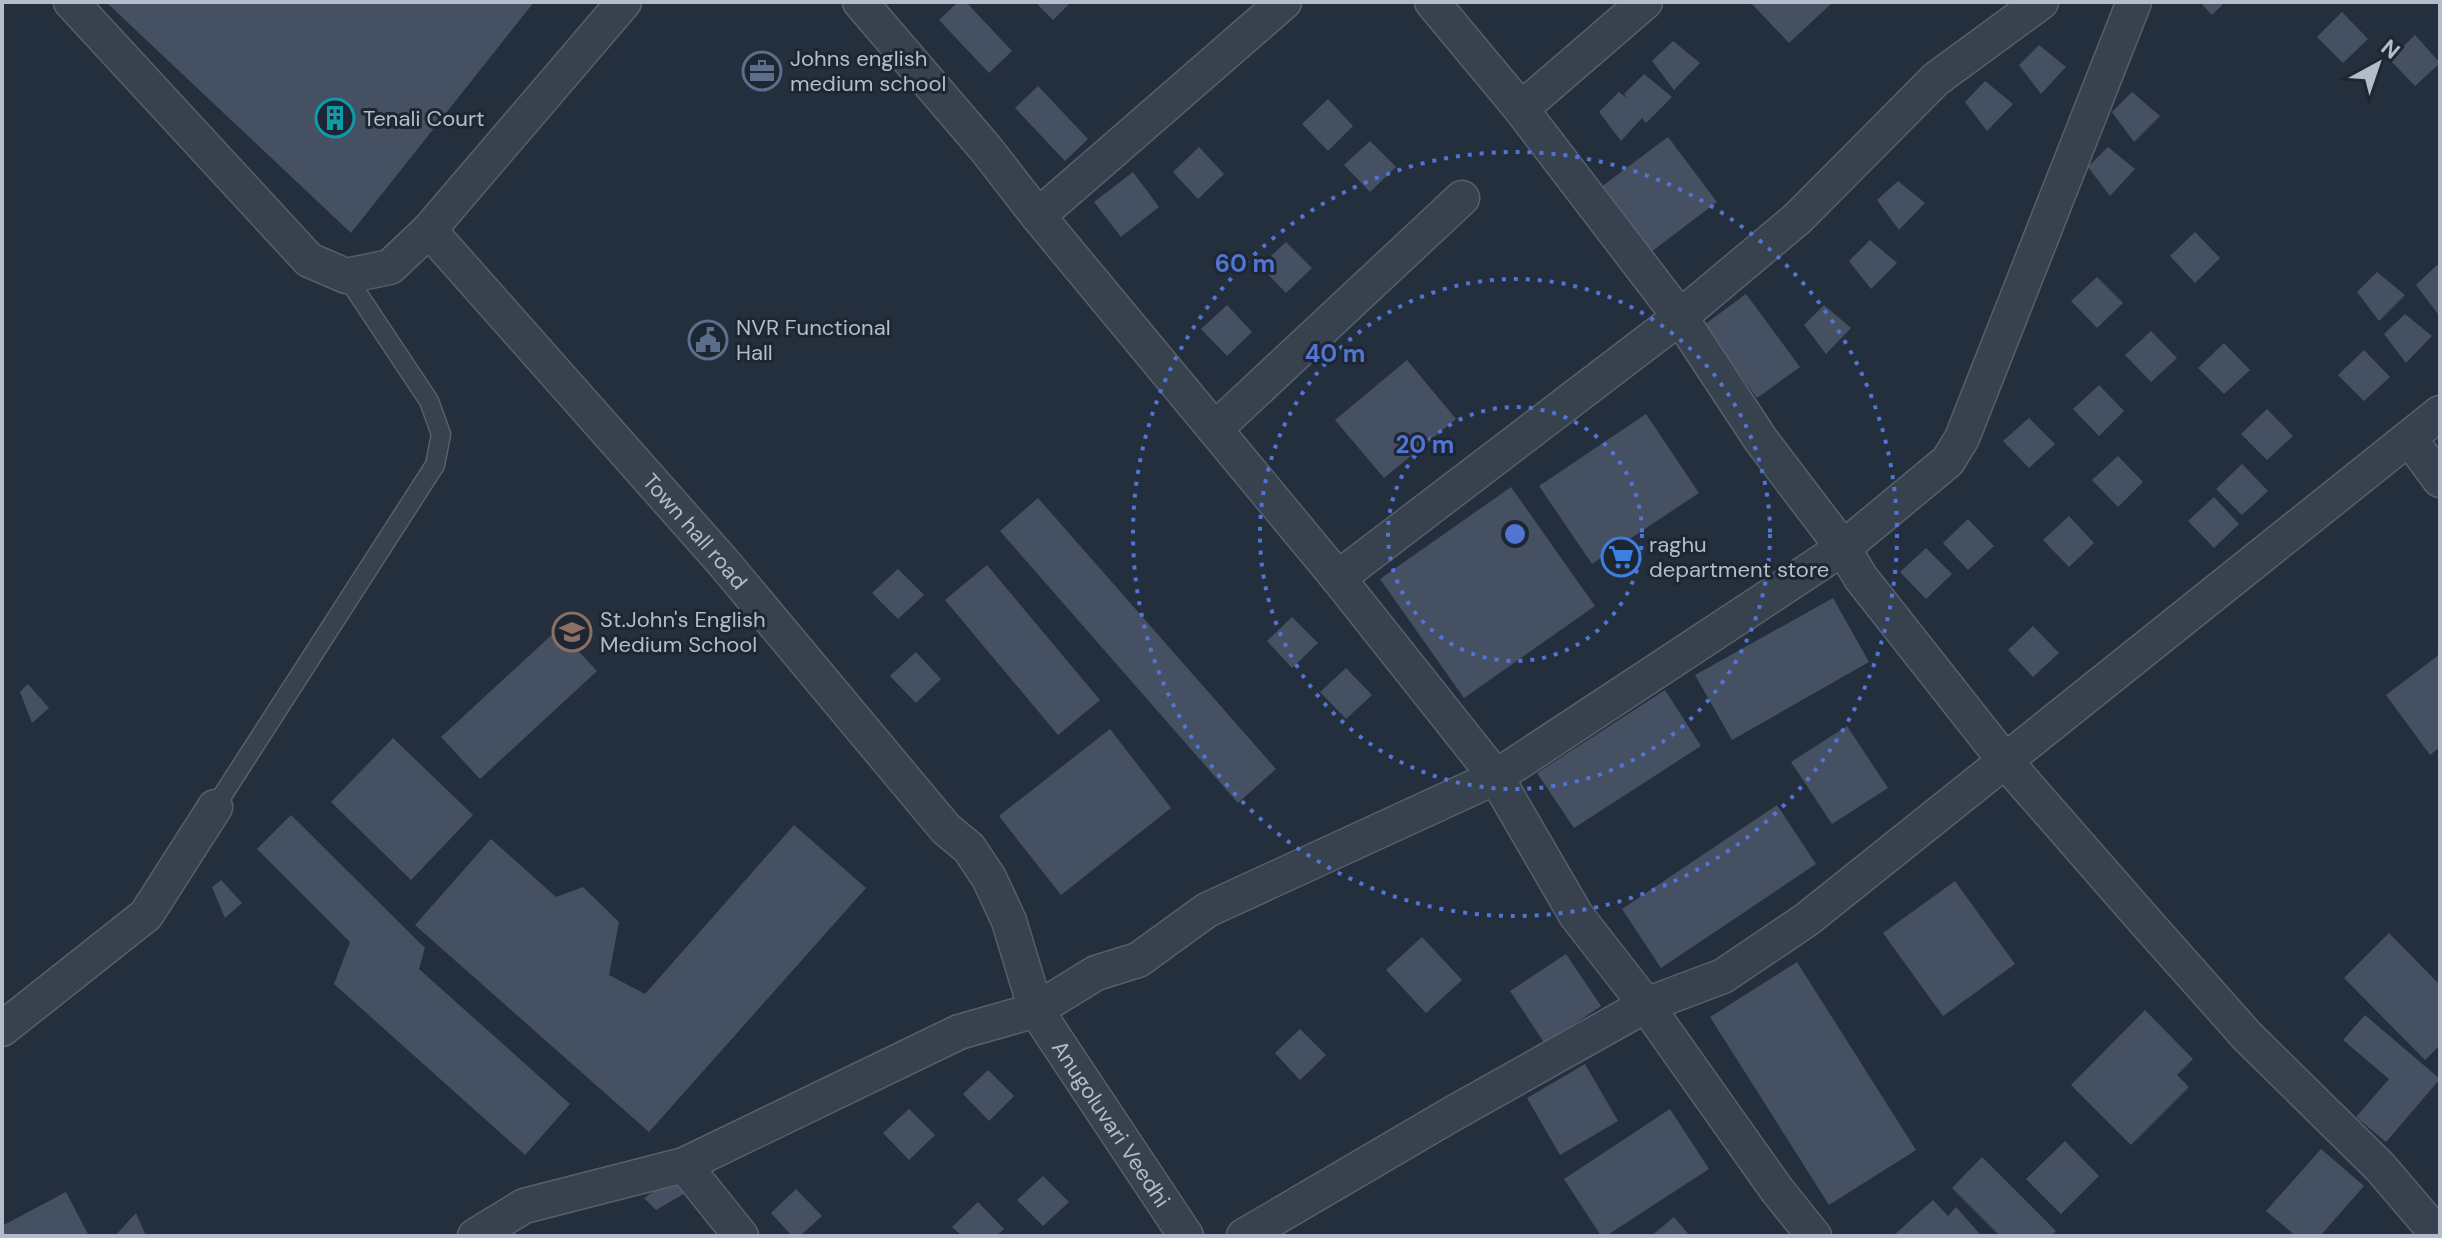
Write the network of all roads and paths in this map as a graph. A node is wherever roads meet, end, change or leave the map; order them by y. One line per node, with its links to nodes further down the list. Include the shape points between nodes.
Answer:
1 (71, 2): 13 (street, via 309,260)
2 (624, 2): 12 (street)
3 (860, 2): 11 (street)
4 (1284, 2): 11 (street)
5 (1432, 2): 9 (street)
6 (1645, 2): 9 (street)
7 (2041, 2): 14 (street, via 1936,79 1798,218)
8 (2134, 2): 19 (street, via 1962,438 1948,461)
9 (1521, 109): 14 (street)
10 (1462, 198): 16 (street)
11 (1038, 216): 16 (street)
12 (429, 230): 13 (street, via 390,267); 25 (street, Town hall road, via 723,562 946,829 969,848 1009,921)
13 (346, 276): 23 (lane, via 429,401 441,434 435,465)
14 (1680, 317): 19 (street, via 1761,440); 20 (street)
15 (2440, 413): 17 (street)
16 (1215, 429): 20 (street)
17 (2409, 438): 18 (street); 21 (street)
18 (2440, 480)
19 (1843, 548): 21 (street); 22 (street)
20 (1338, 578): 22 (street)
21 (2006, 762): 24 (street, via 1806,920 1723,976); 33 (street, via 2247,1036 2380,1167)
22 (1496, 777): 24 (street, via 1576,915); 25 (street, via 1207,910 1138,960 1096,973)
23 (215, 807): 26 (street, via 146,915)
24 (1646, 1005): 31 (street); 32 (street)
25 (1036, 1010): 27 (street, via 959,1032); 30 (street, Anugoluvari Veedhi)
26 (2, 1029)
27 (684, 1165): 28 (street, via 524,1206); 29 (street)
28 (475, 1236)
29 (741, 1236)
30 (1186, 1236)
31 (1244, 1236)
32 (1814, 1236)
33 (2439, 1236)

